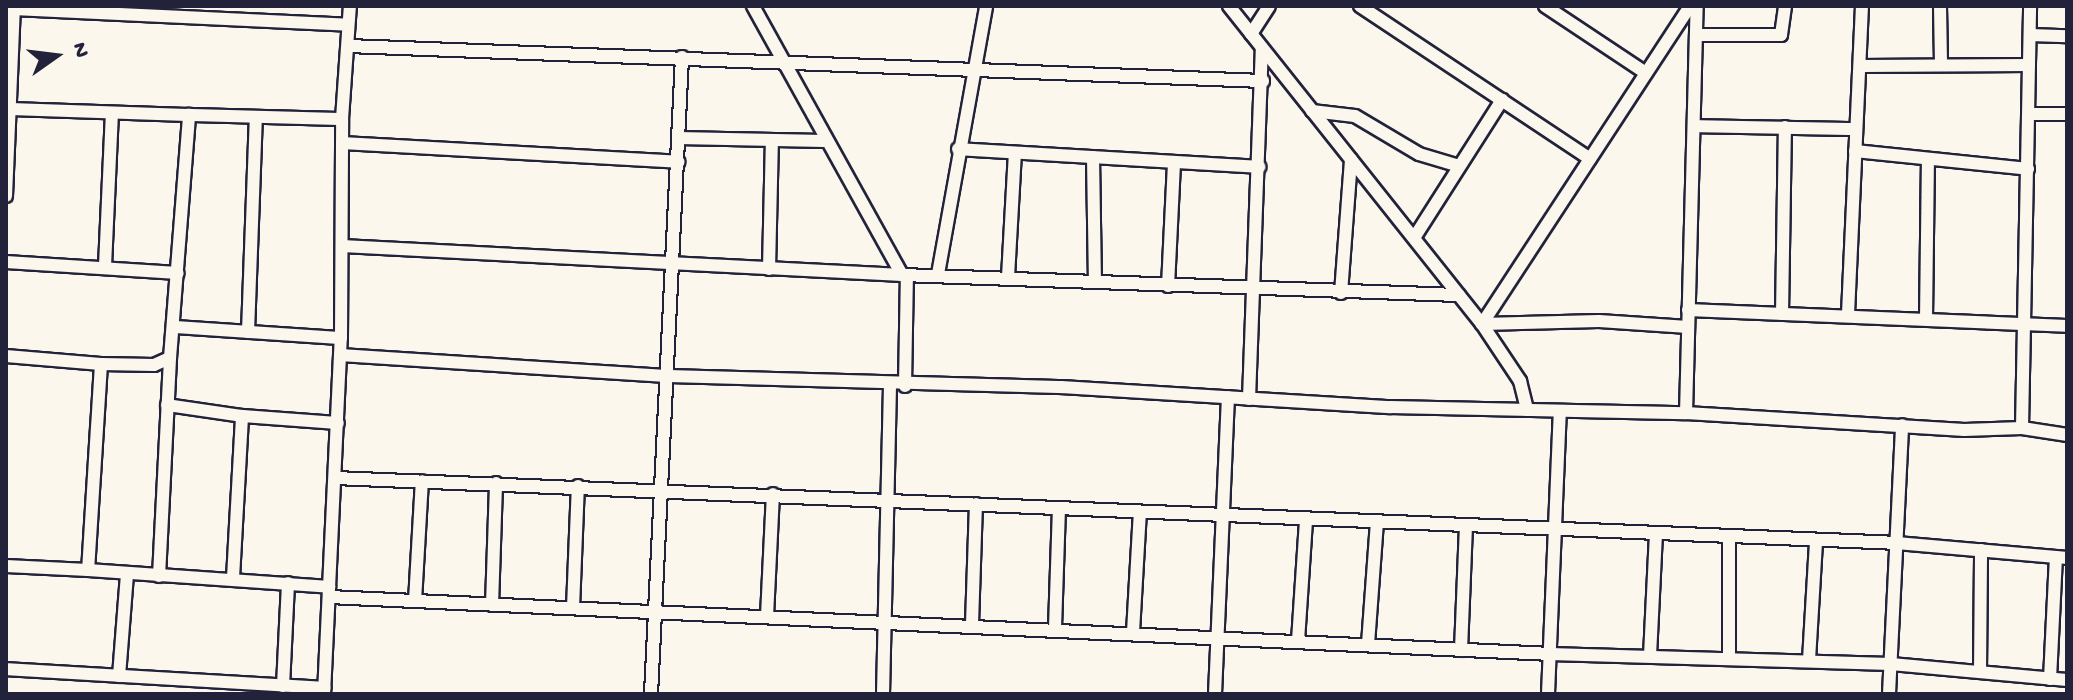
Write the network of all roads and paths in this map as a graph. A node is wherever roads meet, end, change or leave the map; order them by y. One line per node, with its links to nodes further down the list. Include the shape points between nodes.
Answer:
1 (250, 6): 17 (street)
2 (350, 6): 18 (street)
3 (753, 6): 26 (street)
4 (986, 6): 30 (street)
5 (1229, 6): 19 (street)
6 (1269, 6): 19 (street)
7 (1360, 6): 33 (street)
8 (1545, 6): 31 (street)
9 (1690, 6): 31 (street)
10 (1697, 6): 20 (street)
11 (1785, 6): 20 (street, via 1781,35)
12 (1862, 6): 29 (street)
13 (1940, 6): 27 (street)
14 (2030, 6): 21 (street)
15 (14, 7): 16 (street); 34 (street)
16 (124, 10): 17 (street)
17 (250, 21): 18 (street)
18 (348, 25): 23 (street)
19 (1251, 34): 24 (street)
20 (1696, 35): 42 (street)
21 (2030, 35): 22 (street); 28 (street)
22 (2067, 36)
23 (348, 46): 25 (street); 41 (street)
24 (1262, 48): 32 (street); 35 (street)
25 (682, 57): 26 (street); 45 (street)
26 (780, 62): 30 (street); 47 (street)
27 (1941, 65): 28 (street); 29 (street)
28 (2029, 65): 37 (street)
29 (1861, 66): 44 (street)
30 (971, 69): 32 (street); 50 (street)
31 (1646, 73): 55 (street)
32 (1263, 81): 60 (street)
33 (1502, 100): 55 (street); 59 (street)
34 (9, 109): 36 (street); 48 (street)
35 (1312, 111): 54 (street); 59 (street, via 1355,116 1419,154)
36 (112, 113): 39 (street); 67 (street)
37 (2030, 114): 38 (street); 61 (street)
38 (2067, 114)
39 (189, 115): 40 (street); 69 (street)
40 (256, 117): 41 (street); 87 (street)
41 (342, 119): 49 (street)
42 (1694, 126): 43 (street); 78 (street)
43 (1785, 127): 44 (street); 79 (street)
44 (1856, 129): 51 (street)
45 (678, 138): 46 (street); 57 (street)
46 (772, 140): 47 (street); 68 (street)
47 (824, 141): 71 (street)
48 (7, 143): 62 (street)
49 (342, 143): 57 (street); 64 (street)
50 (958, 149): 52 (street); 70 (street)
51 (1855, 151): 56 (street); 80 (street)
52 (1015, 153): 53 (street); 72 (street)
53 (1093, 157): 58 (street); 73 (street)
54 (1351, 159): 63 (street); 76 (street)
55 (1590, 159): 82 (street)
56 (1928, 161): 61 (street); 81 (street)
57 (678, 162): 65 (street)
58 (1174, 162): 60 (street); 74 (street)
59 (1459, 166): 63 (street)
60 (1259, 167): 75 (street)
61 (2028, 169): 83 (street)
62 (6, 196)
63 (1414, 238): 77 (street)
64 (342, 246): 65 (street); 88 (street)
65 (669, 261): 68 (street); 93 (street)
66 (6, 262): 67 (street)
67 (105, 266): 69 (street)
68 (769, 269): 71 (street)
69 (178, 273): 85 (street)
70 (938, 274): 71 (street); 72 (street)
71 (904, 275): 95 (street)
72 (1008, 277): 73 (street)
73 (1095, 282): 74 (street)
74 (1168, 286): 75 (street)
75 (1254, 289): 76 (street); 97 (street)
76 (1341, 293): 77 (street)
77 (1459, 295): 82 (street)
78 (1688, 310): 79 (street); 86 (street)
79 (1782, 314): 80 (street)
80 (1848, 314): 81 (street)
81 (1926, 319): 83 (street)
82 (1482, 324): 86 (street, via 1599,321); 99 (street, via 1520,381)
83 (2023, 325): 84 (street); 105 (street)
84 (2067, 326)
85 (174, 327): 87 (street); 91 (street)
86 (1688, 327): 101 (street)
87 (248, 332): 88 (street)
88 (341, 338): 89 (street)
89 (340, 355): 93 (street); 103 (street)
90 (6, 356): 92 (street)
91 (170, 358): 92 (street, via 154,365); 98 (street)
92 (101, 364): 129 (street)
93 (666, 376): 94 (street); 111 (street)
94 (890, 386): 95 (street); 113 (street)
95 (905, 386): 96 (street, via 1061,387)
96 (1228, 397): 97 (street); 117 (street)
97 (1249, 399): 99 (street)
98 (167, 405): 102 (street); 131 (street)
99 (1527, 410): 100 (street)
100 (1560, 411): 101 (street); 121 (street)
101 (1686, 413): 104 (street)
102 (242, 416): 103 (street); 132 (street)
103 (338, 423): 107 (street)
104 (1902, 425): 105 (street); 125 (street)
105 (2022, 428): 106 (street)
106 (2067, 435)
107 (335, 478): 108 (street); 134 (street)
108 (422, 481): 109 (street); 135 (street)
109 (496, 483): 110 (street); 136 (street)
110 (578, 486): 111 (street); 137 (street)
111 (663, 489): 112 (street); 138 (street)
112 (773, 494): 113 (street); 139 (street)
113 (887, 499): 114 (street); 140 (street)
114 (976, 504): 115 (street); 141 (street)
115 (1059, 508): 116 (street); 142 (street)
116 (1140, 512): 117 (street); 143 (street)
117 (1222, 516): 118 (street); 144 (street)
118 (1306, 519): 119 (street); 145 (street)
119 (1377, 522): 120 (street); 146 (street)
120 (1466, 526): 121 (street); 147 (street)
121 (1555, 529): 122 (street); 148 (street)
122 (1656, 534): 123 (street); 149 (street)
123 (1729, 539): 124 (street); 150 (street)
124 (1816, 541): 125 (street); 151 (street)
125 (1897, 543): 126 (street); 152 (street)
126 (1981, 550): 127 (street); 154 (street)
127 (2062, 558): 156 (street)
128 (6, 566): 129 (street)
129 (88, 570): 130 (street)
130 (127, 575): 131 (street); 155 (street)
131 (159, 576): 132 (street)
132 (233, 578): 133 (street)
133 (288, 583): 134 (street); 158 (street)
134 (329, 592): 135 (street); 159 (street)
135 (415, 601): 136 (street)
136 (492, 605): 137 (street)
137 (573, 608): 138 (street)
138 (656, 611): 139 (street); 160 (street)
139 (767, 616): 140 (street)
140 (885, 620): 141 (street); 161 (street)
141 (972, 624): 142 (street)
142 (1055, 628): 143 (street)
143 (1133, 632): 144 (street)
144 (1217, 636): 145 (street); 162 (street)
145 (1298, 641): 146 (street)
146 (1368, 644): 147 (street)
147 (1461, 650): 148 (street)
148 (1550, 654): 149 (street); 163 (street)
149 (1650, 656): 150 (street)
150 (1729, 657): 151 (street)
151 (1809, 660): 152 (street)
152 (1891, 664): 154 (street); 164 (street)
153 (6, 669): 155 (street)
154 (1980, 672): 156 (street)
155 (119, 676): 158 (street)
156 (2050, 679): 157 (street)
157 (2067, 680)
158 (283, 686): 159 (street)
159 (324, 691)
160 (651, 694)
161 (883, 694)
162 (1215, 694)
163 (1548, 694)
164 (1889, 694)

